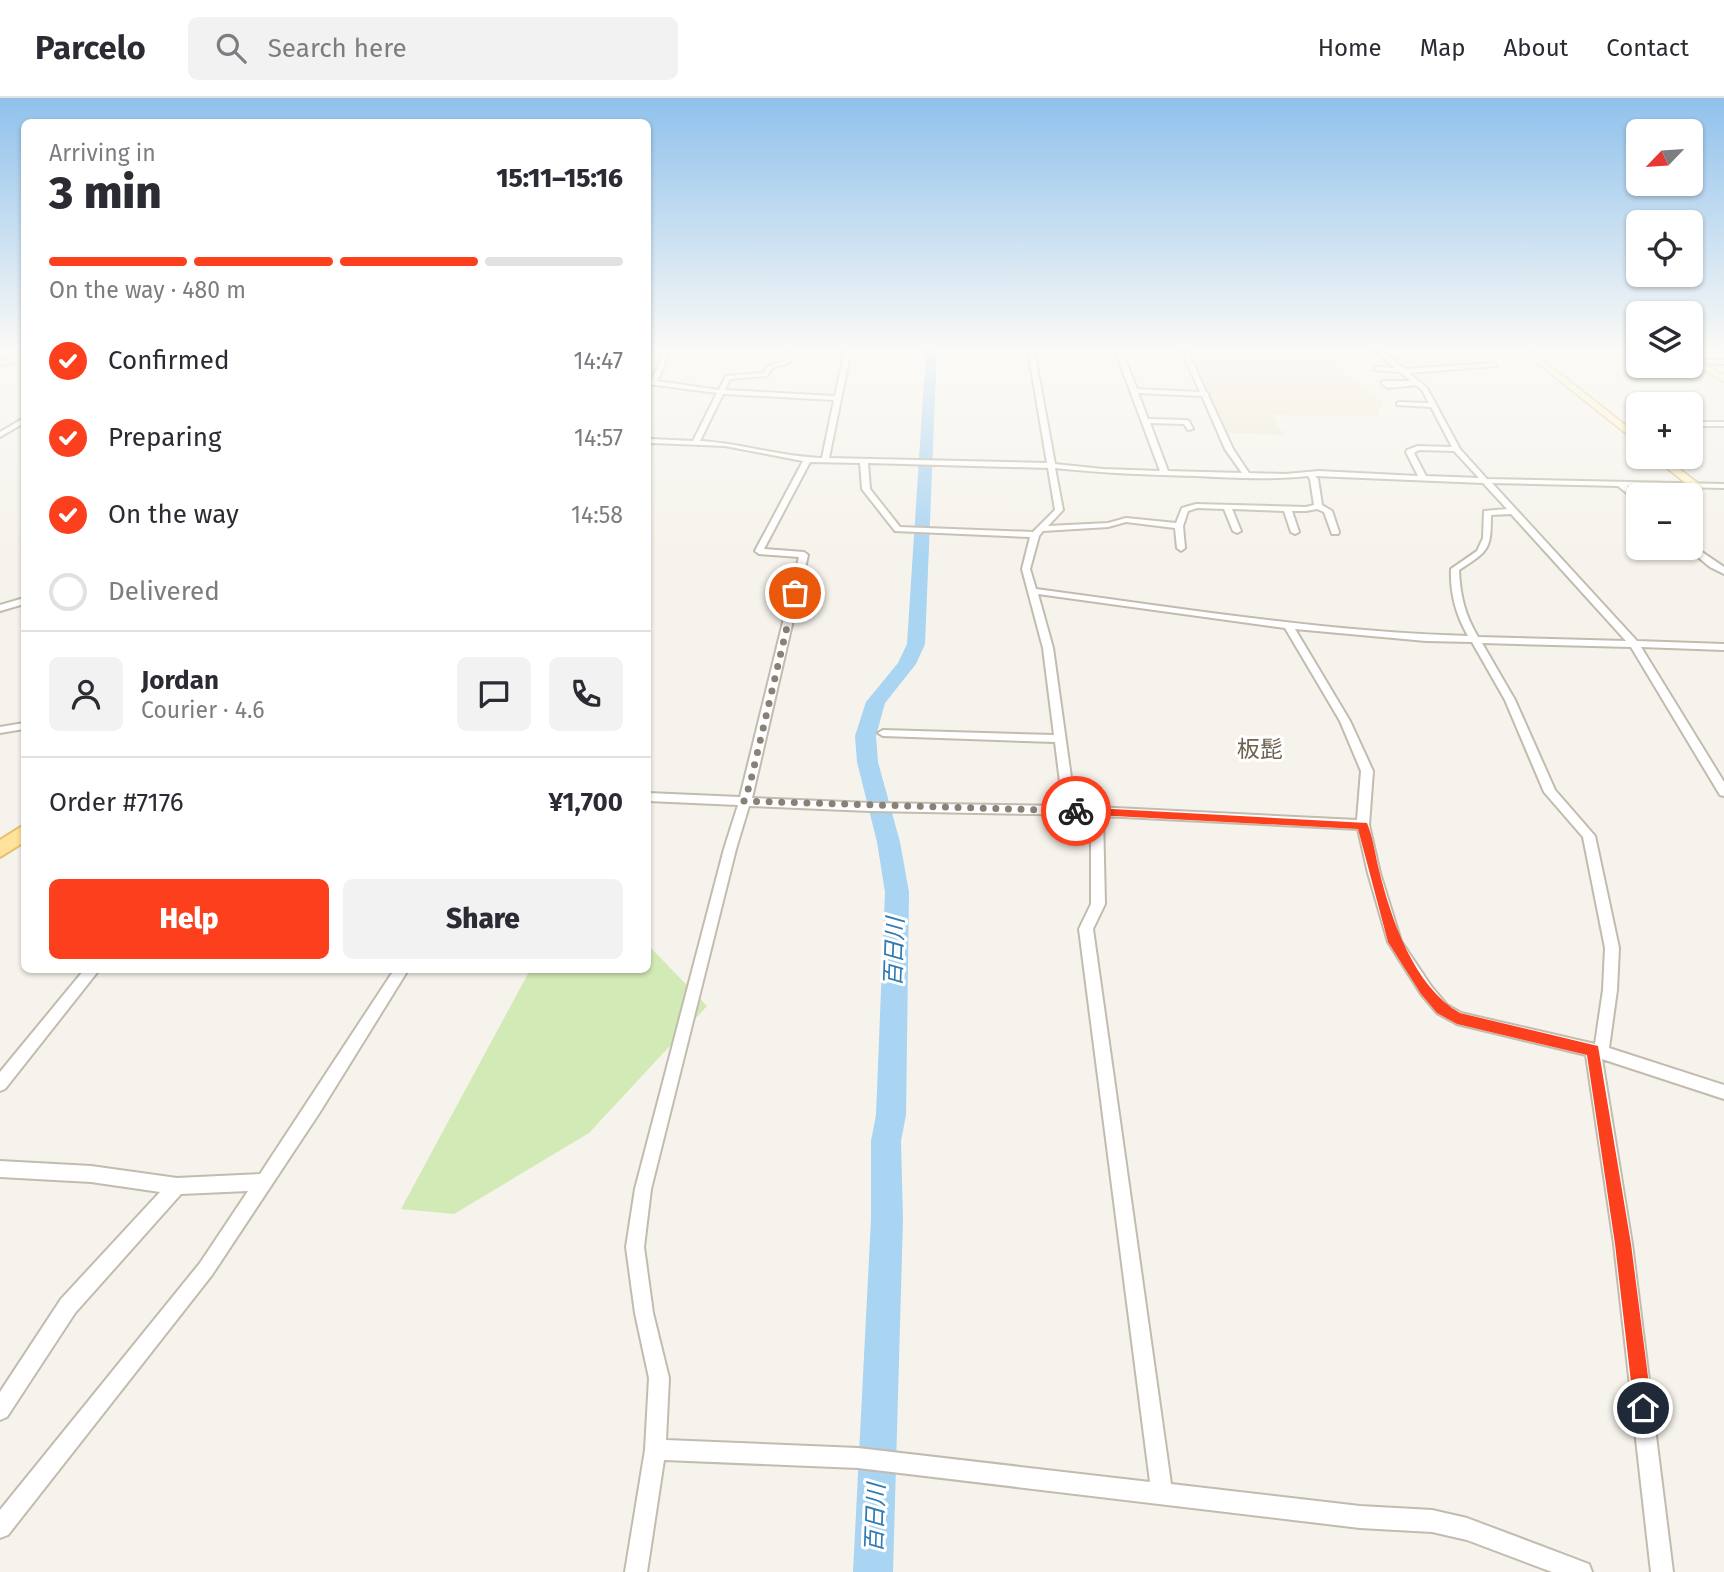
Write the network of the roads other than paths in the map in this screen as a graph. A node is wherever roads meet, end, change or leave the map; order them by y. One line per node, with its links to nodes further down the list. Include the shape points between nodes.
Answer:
1 (708, 419): 17 (street)
2 (833, 419): 19 (street)
3 (1043, 419): 23 (street)
4 (1216, 419): 27 (street)
5 (1440, 419): 18 (street)
6 (1612, 419): 8 (street)
7 (1147, 421): 13 (street, via 1187,422); 25 (street)
8 (1615, 421): 9 (street); 14 (street)
9 (1626, 421)
10 (21, 422): 15 (street)
11 (1703, 424): 12 (street)
12 (1724, 424)
13 (1190, 429)
14 (1626, 430)
15 (0, 435)
16 (651, 440): 17 (street)
17 (696, 442): 20 (street)
18 (1456, 449): 28 (street, via 1410,452); 29 (street)
19 (825, 459): 20 (street); 21 (street)
20 (807, 460): 63 (street, via 759,551 804,555)
21 (864, 461): 22 (street); 42 (street, via 866,489 898,529)
22 (932, 462): 23 (street)
23 (1051, 466): 25 (street); 42 (street, via 1059,510)
24 (1674, 469): 30 (street)
25 (1165, 473): 27 (street)
26 (1310, 474): 27 (street); 28 (street); 36 (street)
27 (1247, 475)
28 (1424, 478): 29 (street)
29 (1484, 481): 31 (street); 39 (street)
30 (1692, 483)
31 (1621, 485): 32 (street); 35 (street)
32 (1626, 485)
33 (1724, 486): 34 (street)
34 (1703, 487)
35 (1626, 489)
36 (1318, 506): 38 (street); 44 (street, via 1328,511)
37 (1227, 508): 38 (street); 40 (street, via 1189,508); 41 (street)
38 (1287, 509): 43 (street)
39 (1513, 511): 54 (street, via 1487,513 1488,538 1481,552 1455,569 1462,617); 55 (street)
40 (1179, 526): 42 (street, via 1126,520); 45 (street)
41 (1237, 531)
42 (1038, 532): 50 (street, via 1026,569)
43 (1295, 532)
44 (1335, 532)
45 (1181, 548)
46 (1703, 557): 48 (street)
47 (1724, 561): 48 (street)
48 (1713, 565): 49 (street)
49 (1724, 571)
50 (1033, 591): 53 (street); 60 (street, via 1048,648)
51 (21, 602): 52 (street)
52 (0, 608)
53 (1288, 626): 54 (street); 66 (street, via 1345,721 1367,771)
54 (1474, 638): 55 (street); 71 (street, via 1510,701 1550,792 1589,836 1612,948 1610,990)
55 (1635, 645): 56 (street); 61 (street)
56 (1724, 647)
57 (21, 726): 58 (street)
58 (0, 730)
59 (883, 733): 60 (street)
60 (1059, 739): 64 (street)
61 (1724, 792)
62 (651, 797): 63 (street)
63 (744, 801): 64 (street); 78 (street, via 643,1189 635,1247 659,1378)
64 (1070, 810): 65 (street)
65 (1097, 812): 66 (street); 80 (street, via 1098,904 1086,929)
66 (1363, 825): 71 (street, via 1395,942 1442,1009 1457,1018)
67 (21, 834): 68 (main road)
68 (0, 850)
69 (90, 973): 72 (street)
70 (399, 973): 75 (street)
71 (1597, 1051): 73 (street); 84 (street)
72 (0, 1084)
73 (1724, 1093)
74 (0, 1169): 76 (street, via 91,1174)
75 (264, 1182): 76 (street); 81 (street, via 206,1269)
76 (177, 1186): 77 (street, via 68,1306)
77 (0, 1410)
78 (655, 1450): 79 (street); 82 (street)
79 (858, 1458): 80 (street)
80 (1162, 1492): 83 (street, via 1360,1517 1432,1521 1467,1529)
81 (0, 1527)
82 (636, 1572)
83 (1581, 1572)
84 (1662, 1572)

